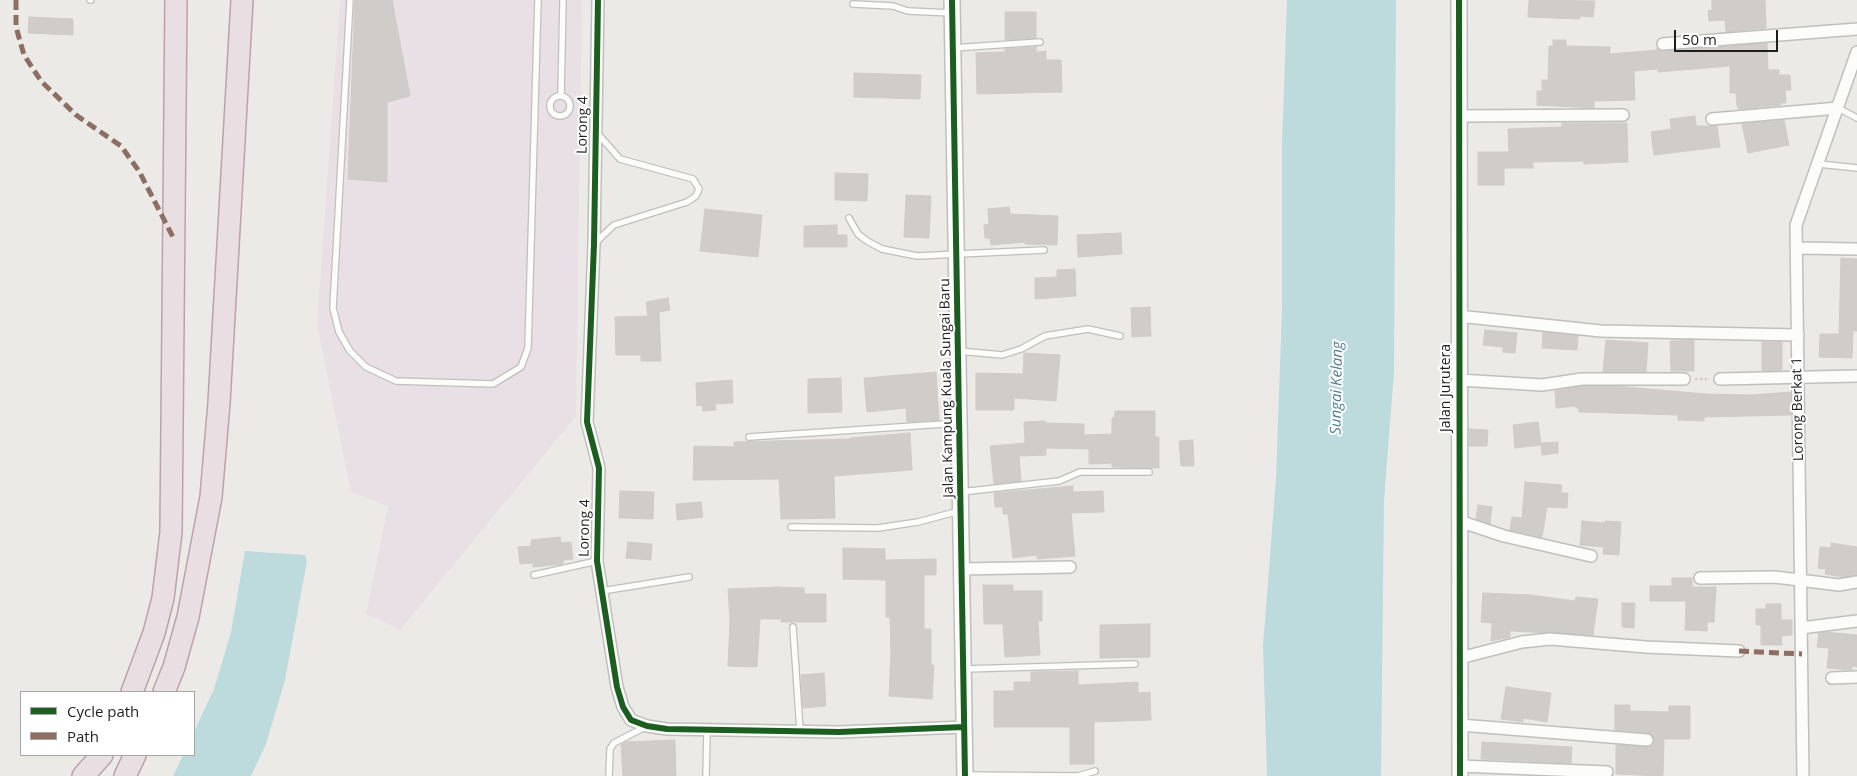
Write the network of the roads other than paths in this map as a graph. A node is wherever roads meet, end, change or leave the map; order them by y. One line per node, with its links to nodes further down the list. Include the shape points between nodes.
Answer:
1 (176, 0): 66 (highway, via 171,532 163,598)
2 (242, 0): 67 (highway, via 211,497 188,617)
3 (350, 0): 4 (lane, via 333,308 339,332 350,351 366,367 396,381 493,384 521,367 528,348)
4 (538, 0)
5 (563, 0): 16 (lane)
6 (598, 0): 22 (street, Lorong 4)
7 (1459, 0): 19 (street, Jalan Jurutera)
8 (853, 4): 9 (lane, via 893,6 908,11)
9 (952, 6): 13 (street, Jalan Kampung Kuala Sungai Baru)
10 (1857, 29): 12 (street)
11 (1040, 42): 13 (lane)
12 (1663, 44)
13 (953, 48): 30 (street, Jalan Kampung Kuala Sungai Baru)
14 (1857, 52): 15 (street, Lorong Berkat 1)
15 (1856, 64): 17 (street, Lorong Berkat 1)
16 (561, 96)
17 (1838, 108): 20 (lane); 21 (street); 23 (street, Lorong Berkat 1)
18 (1623, 115): 19 (street)
19 (1458, 116): 31 (street, Jalan Jurutera)
20 (1857, 118)
21 (1712, 119)
22 (595, 130): 26 (street, Lorong 4); 26 (lane, via 620,159 686,176 693,179 699,188 696,196 688,202 614,225)
23 (1819, 164): 24 (lane); 27 (street, Lorong Berkat 1, via 1796,225)
24 (1857, 168)
25 (849, 218): 30 (lane, via 858,234 882,249 917,256)
26 (594, 244): 48 (street, Lorong 4, via 586,395 587,422 599,468)
27 (1797, 248): 28 (street); 32 (street, Lorong Berkat 1)
28 (1857, 249)
29 (1044, 250): 30 (lane)
30 (957, 254): 34 (street, Jalan Kampung Kuala Sungai Baru)
31 (1458, 316): 32 (street, via 1601,331); 39 (street, Jalan Jurutera)
32 (1798, 335): 36 (street, Lorong Berkat 1)
33 (1120, 336): 34 (lane, via 1088,329 1045,336 1002,355)
34 (959, 351): 40 (street, Jalan Kampung Kuala Sungai Baru)
35 (1857, 376): 36 (street)
36 (1798, 378): 38 (street); 54 (street, Lorong Berkat 1)
37 (1684, 379): 39 (street, via 1582,379 1542,385)
38 (1720, 379)
39 (1458, 380): 45 (street, Jalan Jurutera)
40 (960, 422): 41 (lane); 43 (street, Jalan Kampung Kuala Sungai Baru)
41 (749, 437)
42 (1149, 472): 43 (lane, via 1080,472 1059,481)
43 (961, 492): 44 (street, Jalan Kampung Kuala Sungai Baru)
44 (961, 511): 46 (lane, via 878,528); 50 (street, Jalan Kampung Kuala Sungai Baru)
45 (1459, 521): 47 (street, via 1504,536); 61 (street, Jalan Jurutera)
46 (791, 527)
47 (1591, 556)
48 (597, 561): 51 (lane); 56 (street, Lorong 4)
49 (1070, 567): 50 (street)
50 (962, 569): 63 (street, Jalan Kampung Kuala Sungai Baru)
51 (534, 575)
52 (689, 577): 56 (lane)
53 (1700, 578): 54 (street, via 1775,577)
54 (1801, 581): 55 (street, via 1839,586); 59 (street, Lorong Berkat 1)
55 (1857, 582)
56 (602, 591): 69 (street, Lorong 4, via 623,707 630,720)
57 (1857, 621): 59 (street)
58 (793, 627): 72 (lane)
59 (1802, 628): 86 (street, Lorong Berkat 1)
60 (1739, 651): 61 (street, via 1550,639 1522,642)
61 (1460, 658): 68 (street, Jalan Jurutera)
62 (1134, 664): 63 (lane)
63 (964, 669): 70 (street, Jalan Kampung Kuala Sungai Baru)
64 (1857, 677): 65 (street)
65 (1832, 678)
66 (132, 691)
67 (164, 691)
68 (1460, 725): 73 (street); 78 (street, Jalan Jurutera)
69 (646, 726): 71 (street, Lorong 4); 84 (lane, via 614,743 610,750)
70 (964, 727): 72 (street, Lorong 4); 80 (street, Jalan Kampung Kuala Sungai Baru)
71 (708, 730): 72 (street, Lorong 4); 85 (lane)
72 (800, 731)
73 (1647, 740)
74 (103, 756): 81 (highway)
75 (104, 756): 82 (highway)
76 (134, 756): 83 (highway)
77 (1095, 771): 80 (lane, via 1078,776)
78 (1460, 771): 79 (street)
79 (1607, 772)
80 (965, 775)
81 (83, 776)
82 (94, 776)
83 (124, 776)
84 (609, 776)
85 (706, 776)
86 (1803, 776)

